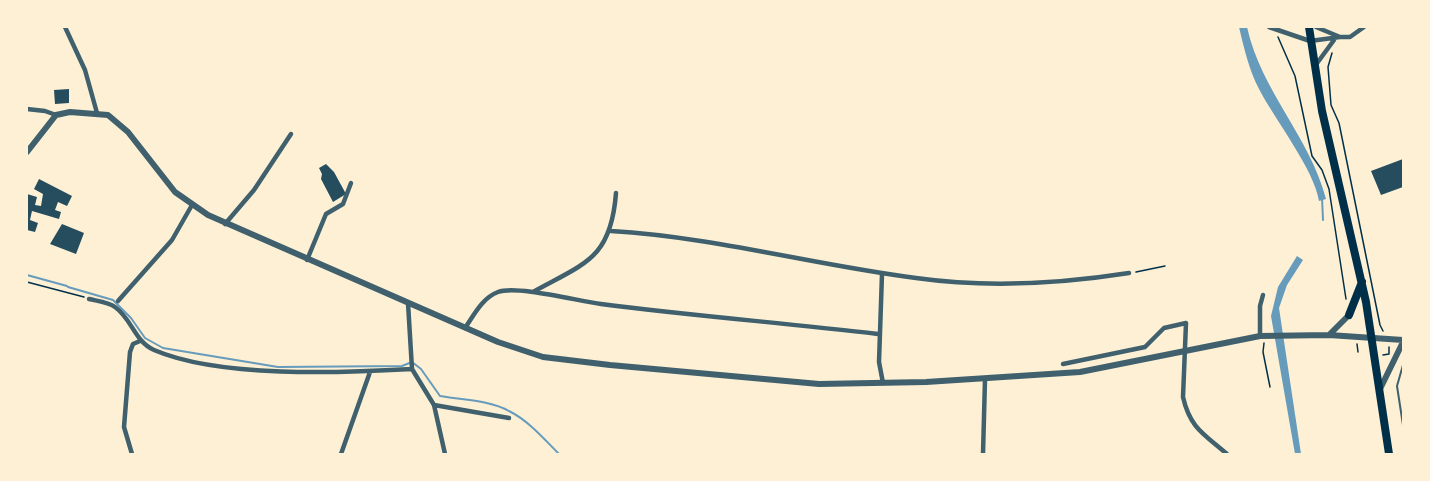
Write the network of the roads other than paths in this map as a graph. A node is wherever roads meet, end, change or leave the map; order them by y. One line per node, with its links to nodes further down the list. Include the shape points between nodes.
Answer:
1 (65, 27): 13 (street, via 85,70)
2 (1269, 27): 7 (street)
3 (1283, 27): 7 (street)
4 (1309, 27): 10 (main road)
5 (1316, 27): 8 (street)
6 (1364, 27): 8 (street, via 1350,38)
7 (1276, 30): 10 (street)
8 (1340, 37): 9 (street)
9 (1334, 40): 10 (street); 11 (street)
10 (1310, 41): 11 (main road)
11 (1313, 68): 25 (main road)
12 (27, 109): 14 (street)
13 (97, 113): 14 (street); 19 (street, via 116,120 165,180)
14 (56, 115): 16 (street)
15 (291, 134): 20 (street, via 255,190)
16 (27, 152)
17 (351, 183): 22 (street, via 343,204 326,214)
18 (616, 193): 21 (street)
19 (192, 205): 20 (street); 29 (street, via 172,240)
20 (225, 224): 22 (street)
21 (611, 231): 24 (street, via 776,252); 26 (street, via 582,267)
22 (307, 260): 30 (street)
23 (1129, 273): 24 (street, via 1062,282 976,283)
24 (882, 274): 33 (street)
25 (1362, 281): 31 (main road); 36 (main road)
26 (533, 292): 32 (street, via 516,288 488,297); 33 (street, via 603,304)
27 (1263, 295): 35 (street)
28 (89, 299): 37 (street, via 114,306)
29 (118, 301)
30 (408, 303): 32 (street); 42 (street)
31 (1346, 312): 34 (street)
32 (465, 328): 45 (street, via 543,357 819,384)
33 (878, 334): 45 (street)
34 (1329, 334): 35 (street); 36 (street)
35 (1262, 336): 39 (street)
36 (1372, 338): 38 (street); 46 (main road)
37 (140, 341): 43 (street, via 165,354 238,368); 50 (street, via 133,344 130,352 124,427)
38 (1403, 341): 46 (street)
39 (1186, 350): 40 (street, via 1186,323 1164,328 1145,346); 44 (street, via 1080,372); 54 (street, via 1183,397 1188,418)
40 (1063, 364)
41 (1403, 365): 49 (lane, via 1397,386)
42 (412, 367): 43 (street); 47 (street)
43 (370, 372): 51 (street)
44 (985, 379): 45 (street); 53 (street)
45 (883, 383)
46 (1379, 390): 55 (main road)
47 (434, 405): 48 (street); 52 (street)
48 (509, 418)
49 (1403, 425)
50 (132, 454)
51 (341, 454)
52 (445, 454)
53 (983, 454)
54 (1227, 454)
55 (1389, 454)

